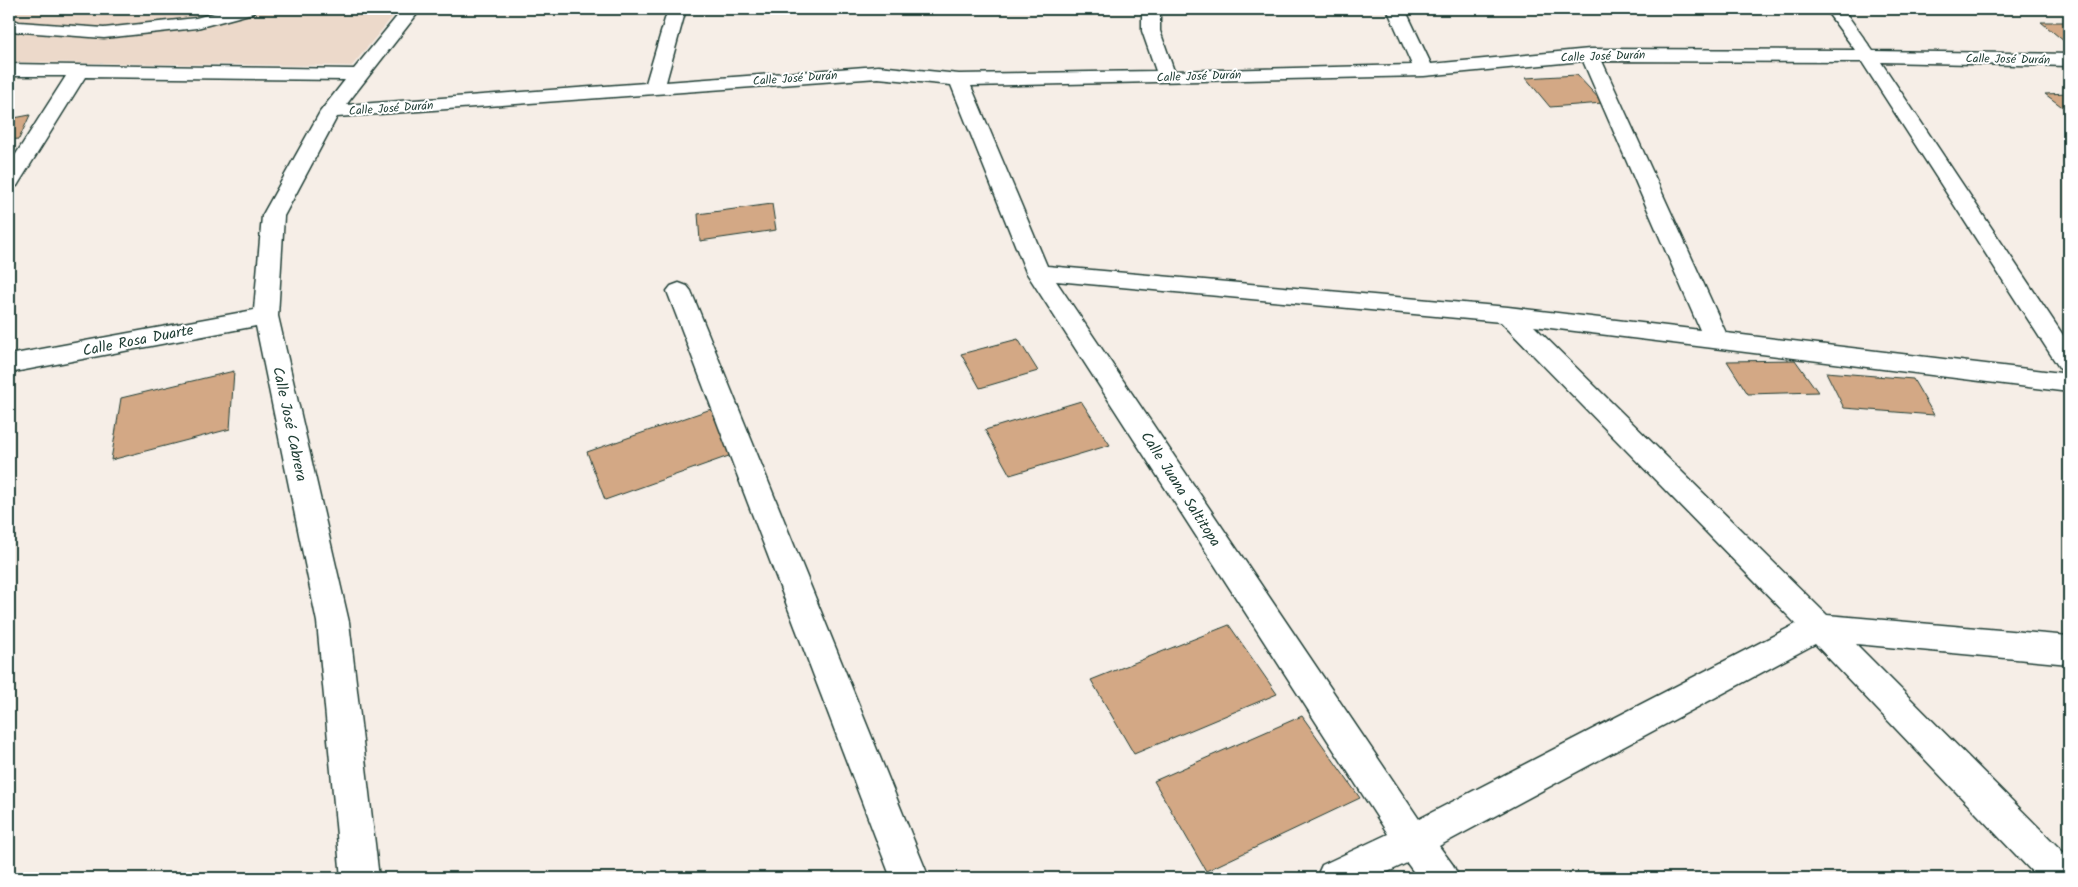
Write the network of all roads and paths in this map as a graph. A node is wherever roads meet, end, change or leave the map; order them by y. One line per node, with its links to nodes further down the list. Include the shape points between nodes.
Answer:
1 (247, 9): 7 (street, via 196,23 104,33 14,27)
2 (412, 9): 14 (street, Calle José Cabrera)
3 (677, 9): 17 (street)
4 (1152, 9): 15 (street, via 1151,31)
5 (1396, 9): 12 (street)
6 (1834, 9): 9 (street)
7 (9, 22)
8 (1590, 55): 9 (street, Calle José Durán); 12 (street, Calle José Durán); 24 (street)
9 (1868, 56): 10 (street, Calle José Durán); 25 (street)
10 (2069, 60)
11 (9, 70): 13 (street)
12 (1424, 70): 15 (street, Calle José Durán)
13 (79, 71): 14 (street); 19 (street)
14 (361, 75): 18 (street, Calle José Cabrera)
15 (1167, 77): 16 (street, Calle José Durán)
16 (959, 80): 17 (street, Calle José Durán, via 878,72); 20 (street, Calle Juana Saltitopa)
17 (654, 89): 18 (street, Calle José Durán)
18 (330, 112): 23 (street, Calle José Cabrera, via 273,216)
19 (9, 181)
20 (1038, 272): 22 (street); 30 (street, Calle Juana Saltitopa)
21 (679, 291): 32 (street)
22 (1508, 315): 24 (street); 28 (street)
23 (266, 316): 26 (street, Calle Rosa Duarte); 31 (street, Calle José Cabrera, via 333,622)
24 (1717, 341): 27 (street)
25 (2069, 363)
26 (9, 364)
27 (2069, 384)
28 (1819, 627): 29 (street); 30 (street); 35 (street)
29 (2069, 650)
30 (1413, 841): 33 (street); 34 (street, Calle Juana Saltitopa)
31 (360, 878)
32 (910, 878)
33 (1335, 878)
34 (1440, 878)
35 (2063, 878)

